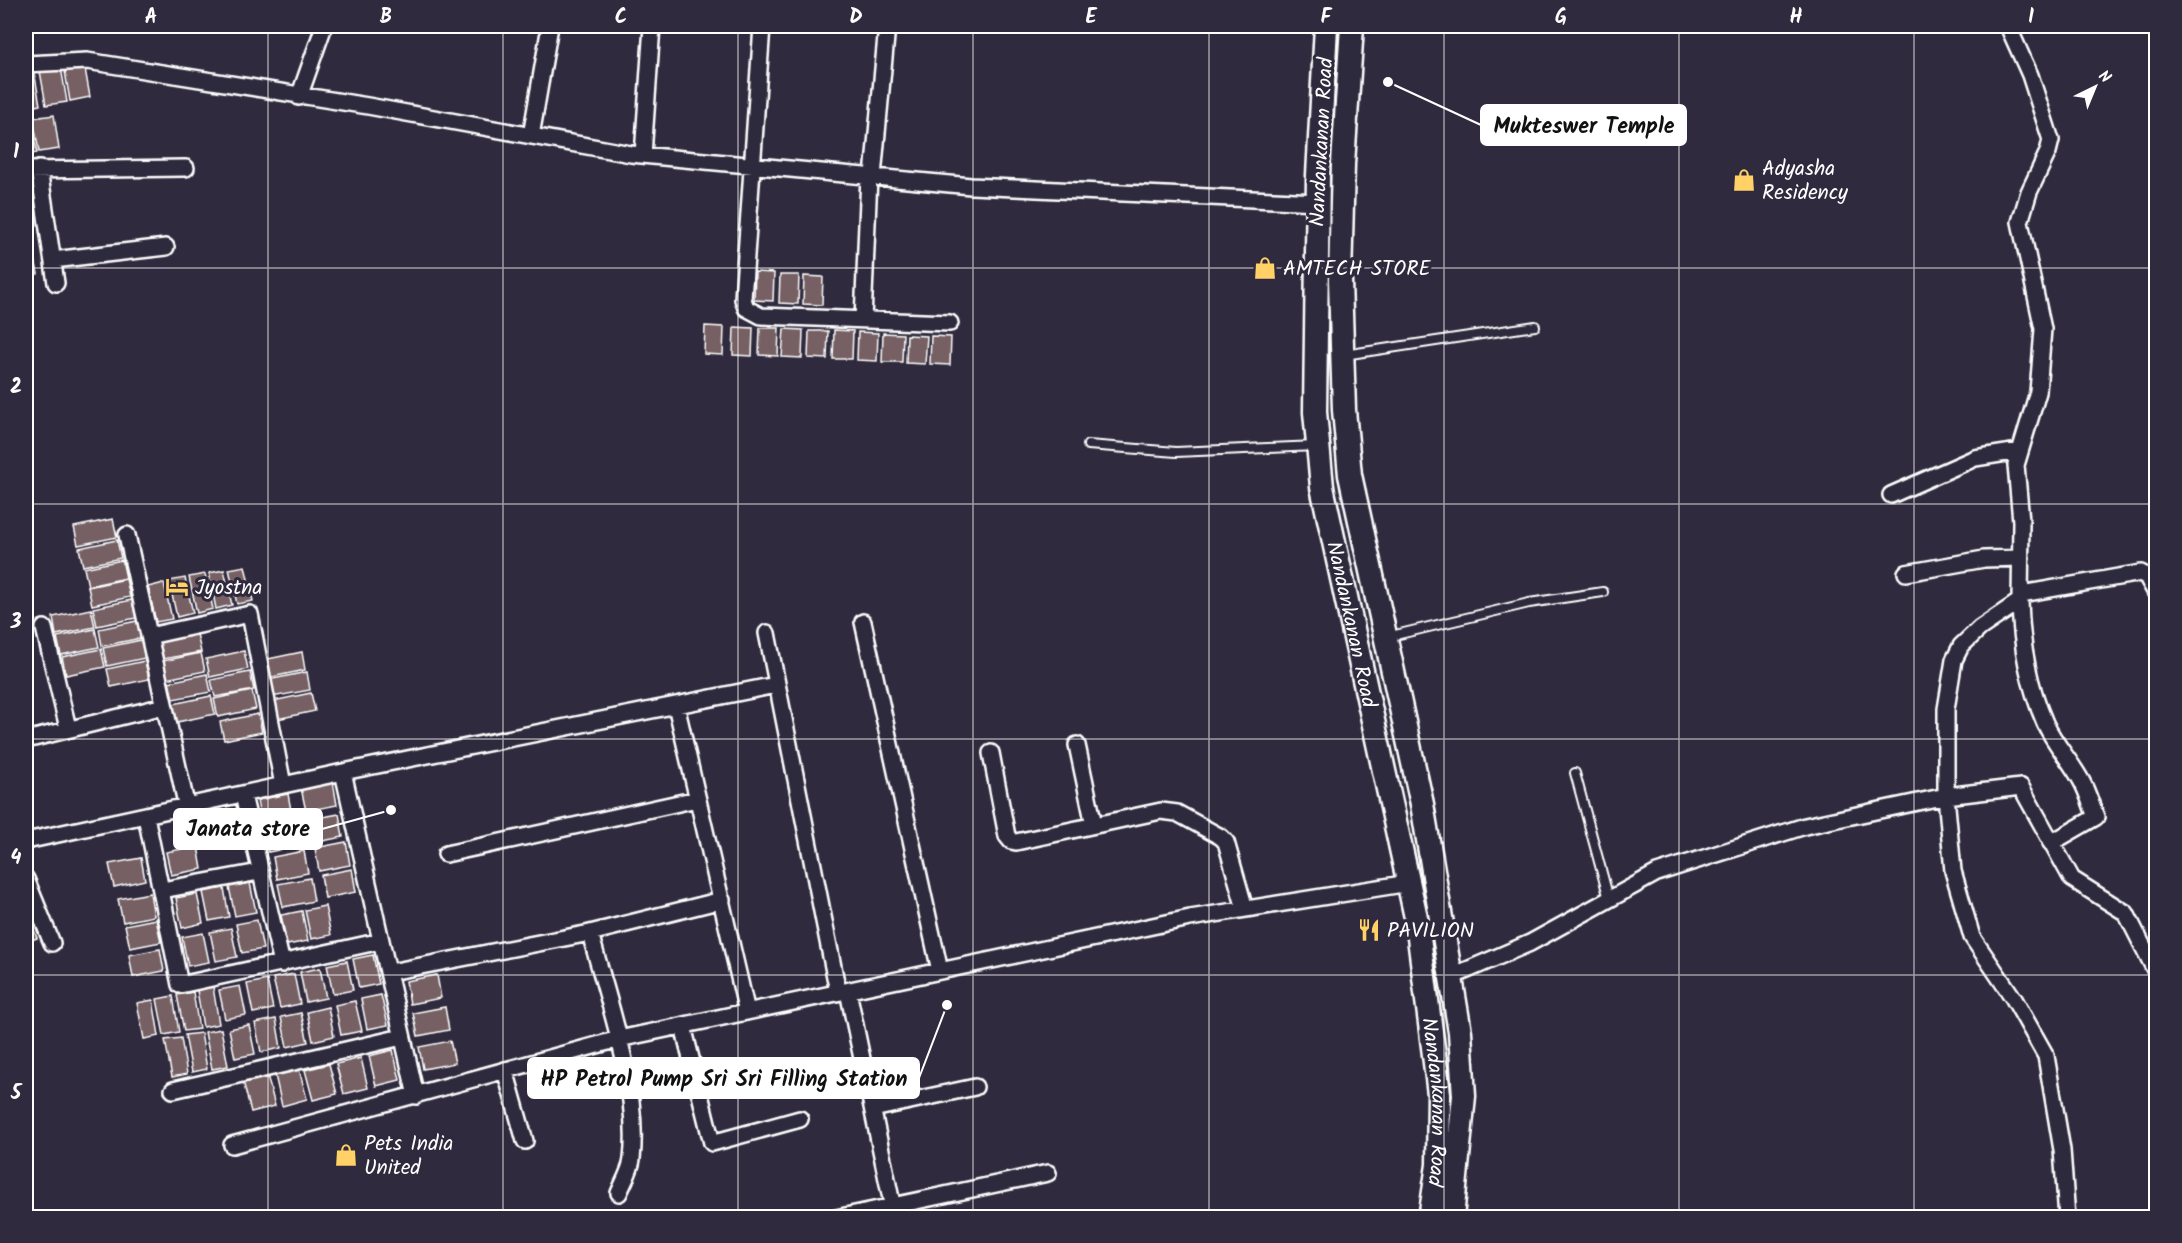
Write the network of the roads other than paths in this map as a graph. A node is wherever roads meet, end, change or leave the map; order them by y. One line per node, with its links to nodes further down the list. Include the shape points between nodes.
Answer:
1 (324, 26): 10 (street)
2 (550, 26): 11 (street)
3 (652, 26): 12 (street)
4 (762, 26): 13 (street)
5 (887, 26): 16 (street)
6 (1326, 26): 17 (main road, Nandankanan Road)
7 (1352, 26): 24 (main road, Nandankanan Road, via 1343,164)
8 (2008, 26): 27 (street, via 2030,75 2051,140 2020,222 2043,329 2038,392)
9 (26, 64): 10 (street, via 87,61)
10 (299, 97): 11 (street)
11 (531, 136): 12 (street)
12 (643, 155): 13 (street)
13 (754, 164): 16 (street); 21 (street, via 743,300 746,308 761,316)
14 (186, 168): 15 (street)
15 (32, 170): 19 (street)
16 (871, 176): 17 (street, via 971,186); 21 (street)
17 (1318, 202): 26 (main road, Nandankanan Road)
18 (166, 247): 19 (street)
19 (53, 260): 20 (street)
20 (56, 283)
21 (863, 320): 22 (street)
22 (950, 323)
23 (1535, 326): 24 (lane)
24 (1342, 355): 39 (main road, Nandankanan Road, via 1350,475)
25 (1088, 445): 26 (lane, via 1176,452)
26 (1318, 446): 56 (main road, Nandankanan Road, via 1325,497)
27 (2019, 451): 28 (street, via 1975,458); 30 (street, via 2016,476)
28 (1892, 495)
29 (127, 535): 38 (street)
30 (2021, 558): 31 (street, via 1984,559); 34 (street)
31 (1906, 573)
32 (1603, 592): 39 (lane, via 1529,603)
33 (2157, 593): 34 (street, via 2141,573)
34 (2020, 597): 51 (street, via 1980,628 1954,660 1946,709); 59 (street, via 2027,668 2045,722 2082,781 2096,817)
35 (863, 622): 72 (street)
36 (44, 628): 43 (street)
37 (767, 633): 40 (street)
38 (149, 636): 42 (street); 49 (street, via 250,614)
39 (1385, 637): 54 (main road, Nandankanan Road)
40 (777, 685): 41 (street); 76 (street)
41 (676, 705): 47 (street); 52 (street)
42 (164, 706): 43 (street); 53 (street)
43 (68, 728): 44 (street)
44 (26, 740)
45 (1077, 745): 57 (street)
46 (991, 753): 57 (street, via 1007,837 1011,841)
47 (343, 772): 49 (street); 69 (street)
48 (1575, 773): 65 (lane)
49 (283, 785): 50 (street)
50 (243, 795): 53 (street); 61 (street)
51 (1946, 796): 59 (street, via 2021,787); 65 (street, via 1805,826 1759,840 1657,873); 95 (street, via 1953,871 1972,937 2046,1056 2062,1150)
52 (697, 799): 60 (street); 66 (street)
53 (187, 808): 55 (street)
54 (1424, 815): 56 (main road); 75 (main road, Nandankanan Road)
55 (146, 816): 58 (street); 64 (street)
56 (1396, 821): 63 (main road, Nandankanan Road)
57 (1094, 825): 67 (street, via 1170,811 1221,837 1230,850)
58 (26, 841)
59 (2050, 843): 74 (street, via 2072,879 2126,913)
60 (446, 854)
61 (260, 872): 64 (street); 71 (street)
62 (26, 879): 70 (street)
63 (1409, 883): 67 (street); 93 (main road, Nandankanan Road, via 1439,1094 1438,1165)
64 (162, 890): 71 (street, via 180,986)
65 (1609, 899): 75 (street, via 1530,943)
66 (722, 900): 68 (street); 77 (street)
67 (1245, 909): 72 (street)
68 (590, 933): 73 (street); 80 (street)
69 (381, 940): 71 (street); 73 (street)
70 (52, 943)
71 (282, 964)
72 (939, 971): 76 (street)
73 (390, 972): 79 (street)
74 (2157, 972)
75 (1451, 977): 94 (main road, Nandankanan Road, via 1464,1096)
76 (843, 991): 77 (street); 85 (street)
77 (747, 1012): 78 (street)
78 (683, 1026): 80 (street); 86 (street, via 712,1143)
79 (402, 1036): 83 (street); 84 (street)
80 (619, 1039): 81 (street); 90 (street, via 632,1116 632,1162)
81 (505, 1070): 84 (street); 87 (street)
82 (975, 1087): 85 (street)
83 (173, 1089)
84 (416, 1096): 88 (street)
85 (873, 1109): 91 (street)
86 (800, 1119)
87 (525, 1141)
88 (232, 1145)
89 (1048, 1173): 91 (street)
90 (618, 1193)
91 (894, 1212): 92 (street)
92 (836, 1218)
93 (1430, 1218)
94 (1452, 1218)
95 (2067, 1218)

